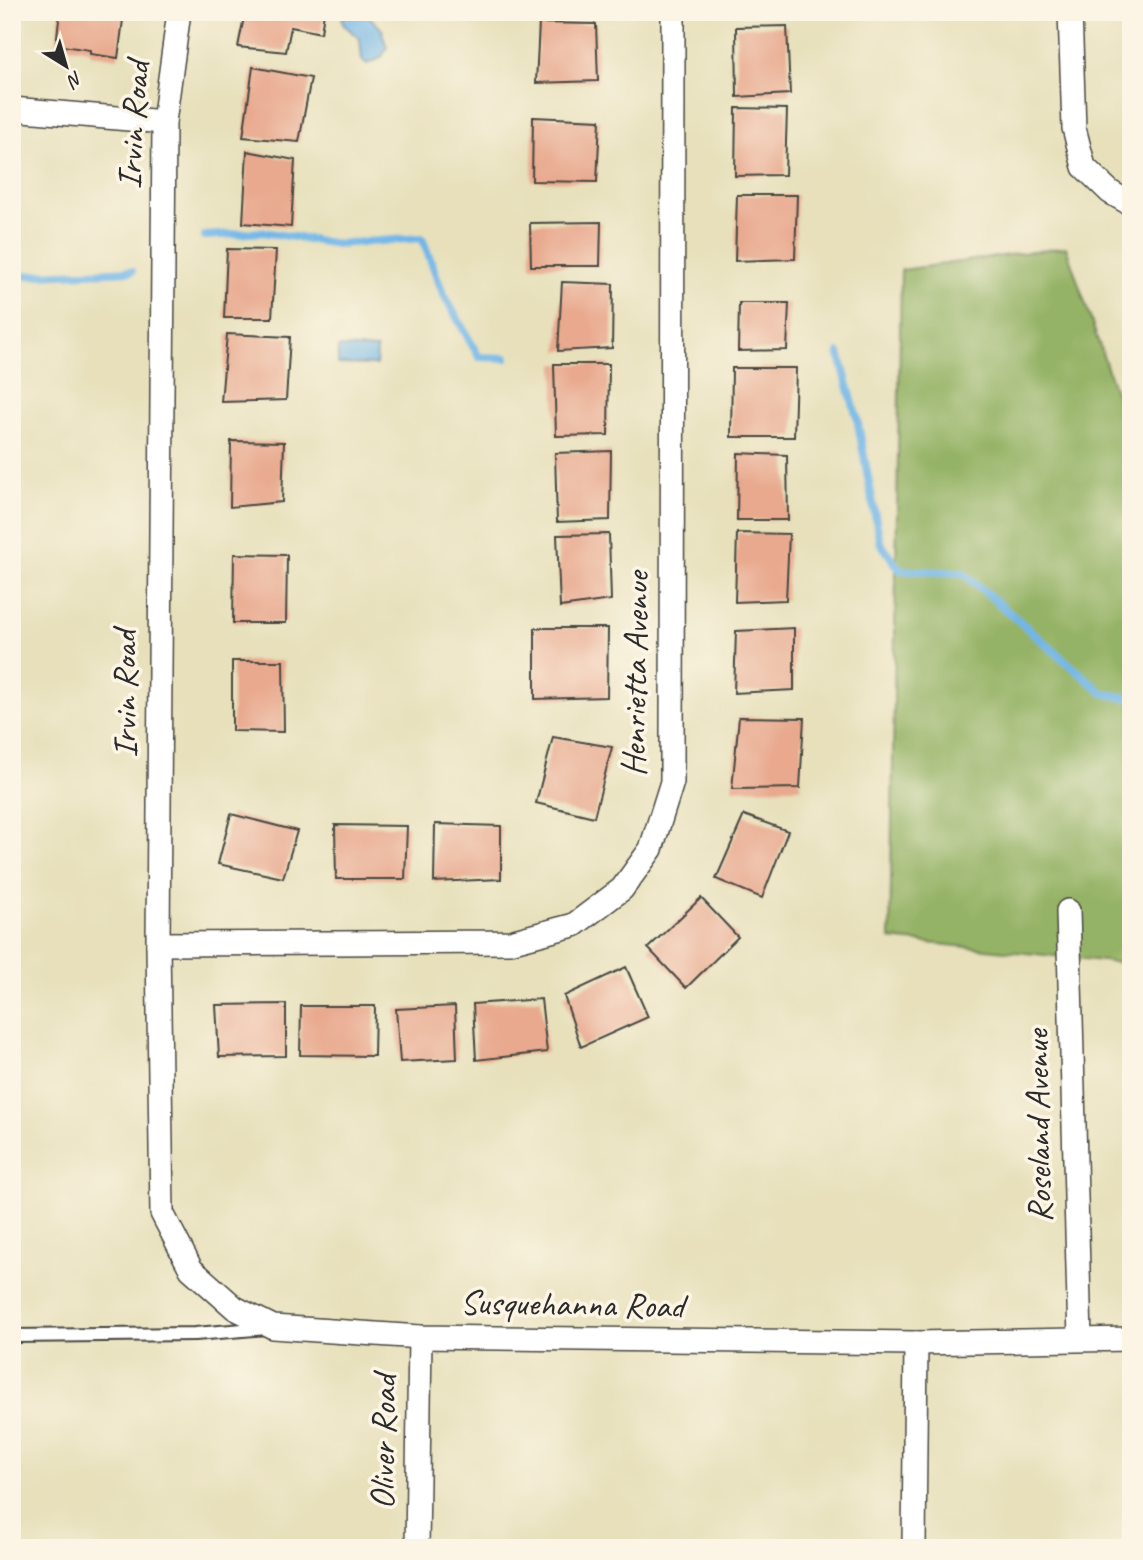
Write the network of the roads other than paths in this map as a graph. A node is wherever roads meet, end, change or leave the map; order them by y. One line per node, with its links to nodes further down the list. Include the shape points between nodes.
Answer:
1 (179, 12): 5 (street, Irvin Road)
2 (673, 12): 8 (street, Henrietta Avenue, via 671,782 651,849 622,890 574,925 510,942)
3 (1070, 12): 6 (street, via 1074,128 1084,167 1110,192)
4 (12, 109): 5 (street)
5 (164, 122): 8 (street, Irvin Road)
6 (1131, 204)
7 (1068, 911): 12 (street, Roseland Avenue)
8 (158, 944): 9 (street, Irvin Road, via 162,1213 191,1269 234,1308)
9 (273, 1327): 10 (lane, Susquehanna Road, via 194,1334); 11 (street, Susquehanna Road)
10 (12, 1336)
11 (420, 1337): 14 (street, Susquehanna Road); 15 (street, Oliver Road)
12 (1080, 1339): 13 (street, Susquehanna Road); 14 (street, Susquehanna Road)
13 (1131, 1339)
14 (916, 1343): 16 (street)
15 (417, 1548)
16 (914, 1548)

